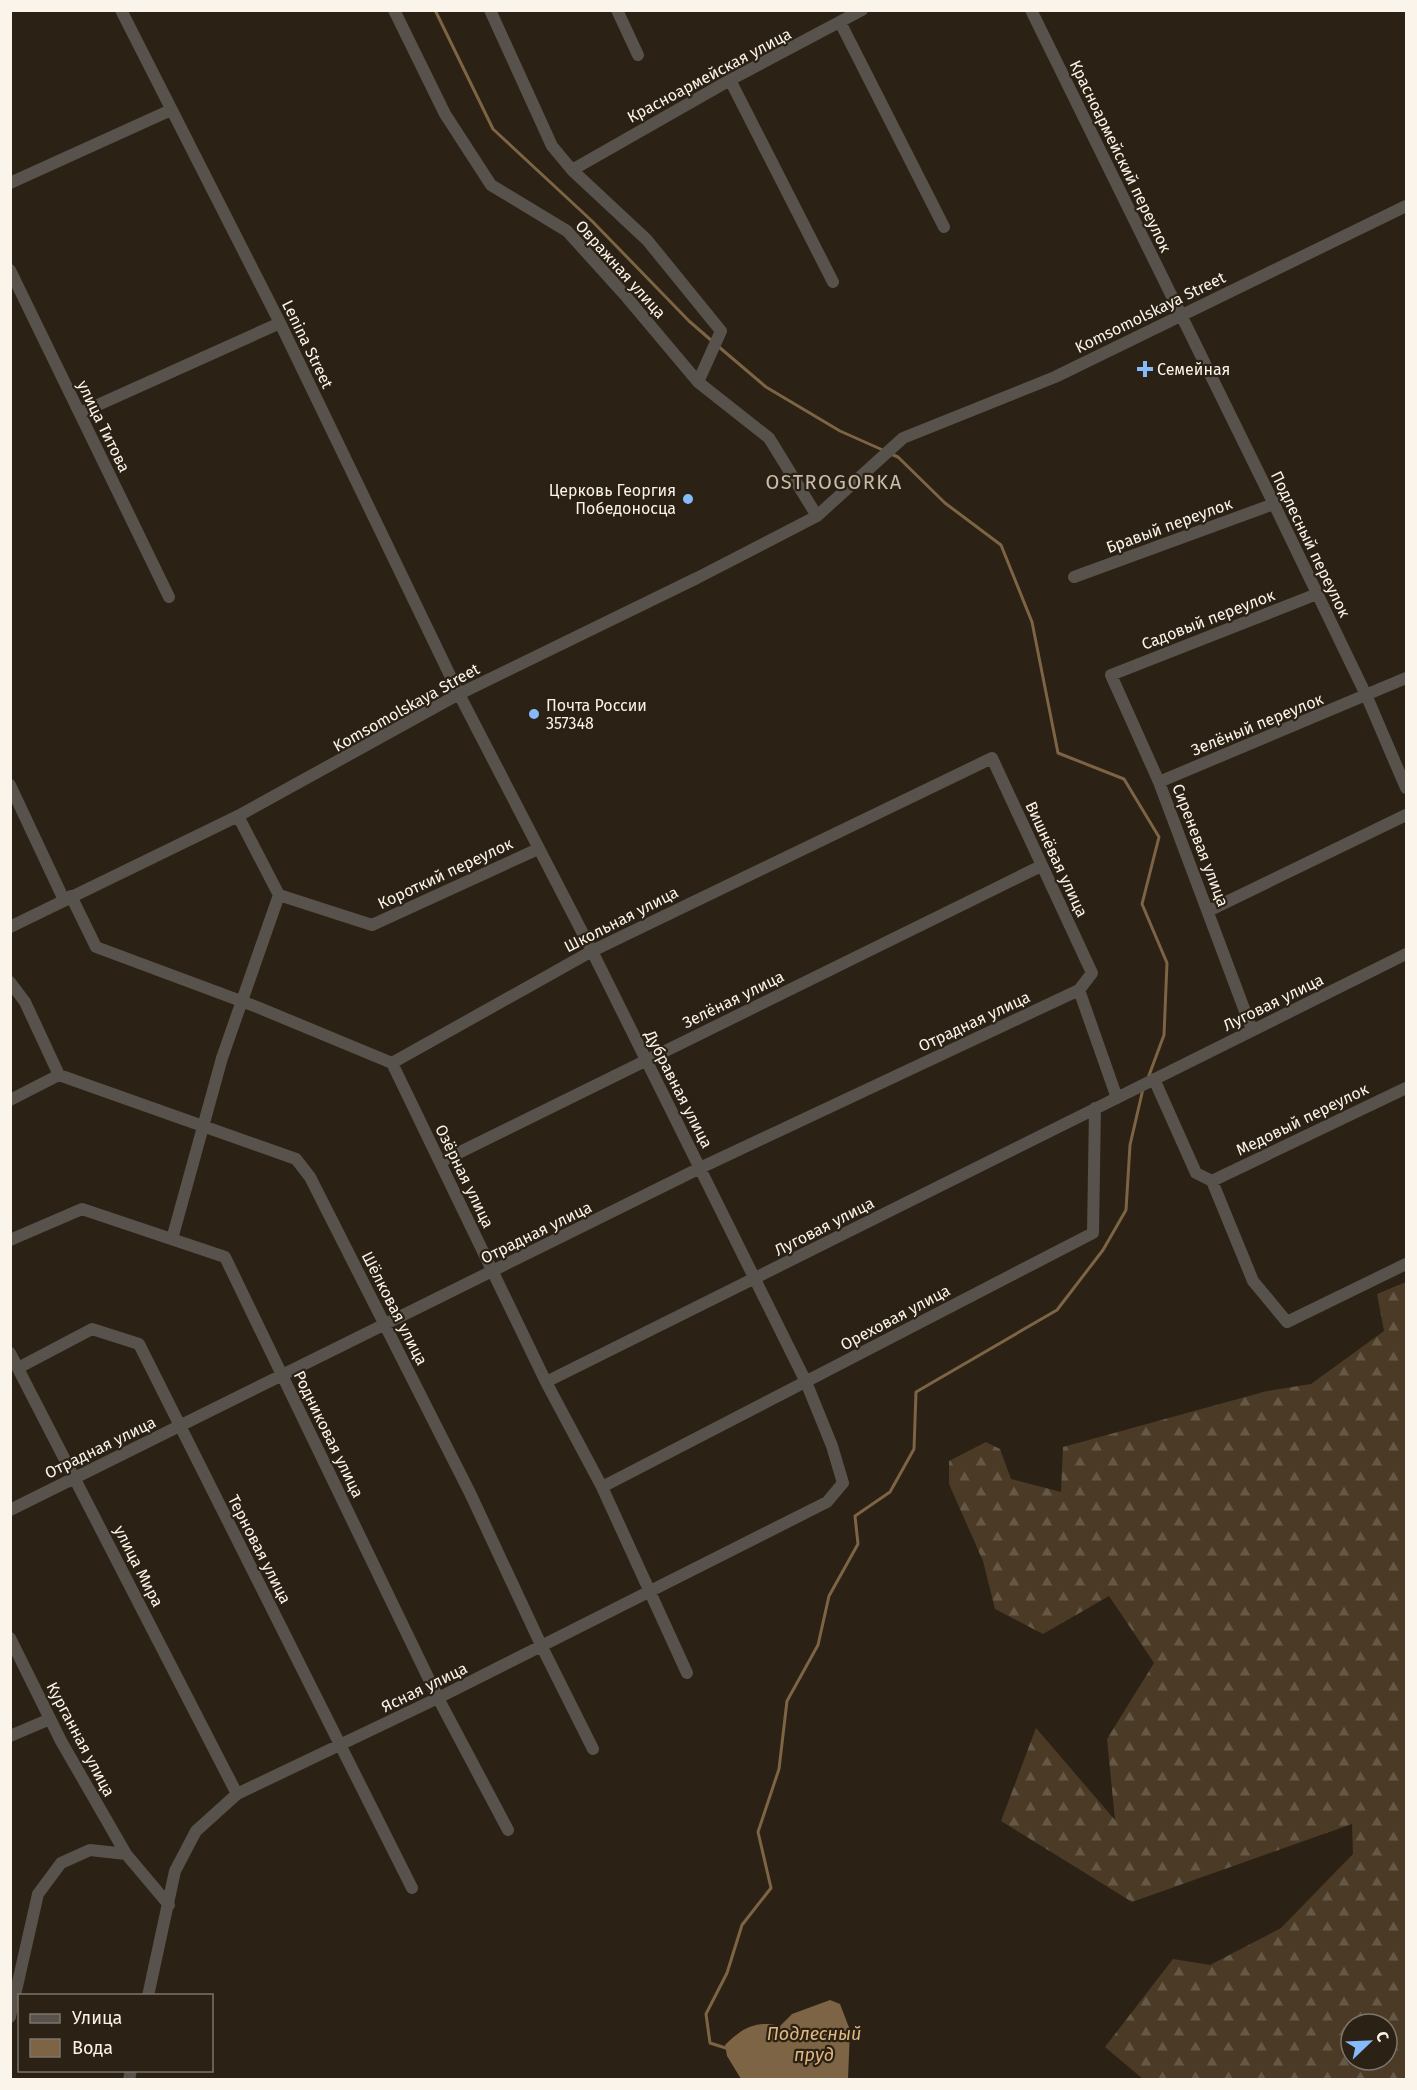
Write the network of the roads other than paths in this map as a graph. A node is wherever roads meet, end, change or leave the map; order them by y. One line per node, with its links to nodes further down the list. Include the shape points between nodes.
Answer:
1 (122, 10): 10 (street, Lenina Street)
2 (394, 10): 19 (street, Овражная улица, via 445,114 491,184 567,231)
3 (490, 10): 11 (street, Овражная улица, via 552,146)
4 (617, 10): 8 (street)
5 (862, 10): 7 (street, Красноармейская улица)
6 (1031, 10): 17 (street, Красноармейский переулок)
7 (841, 24): 9 (street, Красноармейская улица); 14 (street)
8 (639, 55)
9 (730, 80): 11 (street, Красноармейская улица); 16 (street)
10 (171, 110): 12 (street); 18 (street, Lenina Street)
11 (572, 170): 19 (street, Овражная улица, via 647,240 721,331)
12 (10, 183)
13 (1407, 206): 17 (street, Komsomolskaya Street)
14 (944, 227)
15 (10, 270): 20 (street, улица Титова)
16 (833, 282)
17 (1181, 316): 21 (street, Подлесный переулок); 22 (street, Komsomolskaya Street, via 1055,377 903,438)
18 (280, 322): 20 (street); 28 (street, Lenina Street)
19 (698, 382): 22 (street, Овражная улица, via 769,438)
20 (80, 413): 25 (street, улица Титова)
21 (1274, 504): 23 (street, Бравый переулок); 24 (street, Подлесный переулок)
22 (817, 516): 28 (street, Komsomolskaya Street)
23 (1074, 577)
24 (1317, 594): 26 (street, Садовый переулок); 29 (street, Подлесный переулок)
25 (169, 597)
26 (1111, 675): 30 (street, Сиреневая улица)
27 (1407, 678): 29 (street, Зелёный переулок)
28 (459, 694): 35 (street, Komsomolskaya Street); 36 (street, Дубравная улица)
29 (1367, 697): 30 (street, Зелёный переулок); 32 (street, Подлесный переулок)
30 (1159, 782): 40 (street, Сиреневая улица)
31 (10, 785): 39 (street)
32 (1407, 789)
33 (871, 815): 37 (street, Вишнёвая улица, via 992,758); 42 (street, Школьная улица)
34 (1407, 815): 40 (street)
35 (238, 816): 38 (street); 39 (street, Komsomolskaya Street)
36 (538, 849): 38 (street, Короткий переулок, via 372,925); 42 (street, Дубравная улица)
37 (1041, 866): 45 (street, Вишнёвая улица, via 1092,974); 48 (street, Зелёная улица)
38 (279, 896): 46 (street)
39 (68, 898): 41 (street, Komsomolskaya Street); 46 (street, via 96,947)
40 (1208, 912): 47 (street, Сиреневая улица)
41 (10, 927)
42 (592, 951): 48 (street, Дубравная улица); 49 (street, Школьная улица)
43 (1407, 954): 47 (street, Луговая улица)
44 (10, 982): 50 (street, via 25,1002)
45 (1079, 990): 53 (street); 58 (street, Отрадная улица)
46 (243, 1002): 49 (street); 56 (street, via 222,1058)
47 (1252, 1030): 51 (street, Луговая улица)
48 (645, 1060): 57 (street, Зелёная улица); 58 (street, Дубравная улица)
49 (392, 1063): 57 (street, Озёрная улица)
50 (58, 1075): 54 (street); 56 (street, Шёлковая улица)
51 (1154, 1079): 53 (street, Луговая улица); 59 (street, via 1196,1173)
52 (1407, 1088): 59 (street, Медовый переулок)
53 (1117, 1098): 55 (street, Луговая улица)
54 (10, 1100)
55 (1095, 1108): 64 (street, Луговая улица); 70 (street, Ореховая улица, via 1093,1233)
56 (204, 1126): 60 (street); 65 (street, Шёлковая улица, via 296,1159 310,1177)
57 (440, 1162): 63 (street, Озёрная улица)
58 (700, 1168): 63 (street, Отрадная улица); 64 (street, Дубравная улица)
59 (1212, 1181): 62 (street, via 1253,1281 1287,1322)
60 (172, 1239): 61 (street, Родниковая улица, via 82,1209); 68 (street, Родниковая улица, via 225,1257)
61 (10, 1240)
62 (1407, 1264)
63 (494, 1271): 65 (street, Отрадная улица); 69 (street, Озёрная улица)
64 (755, 1279): 69 (street, Луговая улица); 70 (street, Дубравная улица)
65 (385, 1325): 68 (street, Отрадная улица); 78 (street, Шёлковая улица)
66 (10, 1353): 67 (street, улица Мира)
67 (18, 1368): 71 (street, Терновая улица, via 92,1329 139,1344); 72 (street, улица Мира)
68 (283, 1375): 71 (street, Отрадная улица); 80 (street, Родниковая улица)
69 (546, 1382): 73 (street, Озёрная улица)
70 (806, 1382): 73 (street, Ореховая улица); 74 (street, Дубравная улица, via 842,1472 843,1483)
71 (180, 1426): 72 (street, Отрадная улица); 83 (street, Терновая улица)
72 (76, 1477): 75 (street, Отрадная улица); 85 (street, улица Мира)
73 (602, 1487): 76 (street, Озёрная улица)
74 (827, 1502): 76 (street, Ясная улица)
75 (10, 1510)
76 (649, 1590): 78 (street, Ясная улица); 79 (street, Озёрная улица)
77 (10, 1638): 81 (street, Курганная улица)
78 (542, 1647): 80 (street, Ясная улица); 84 (street, Шёлковая улица)
79 (687, 1673)
80 (438, 1698): 83 (street, Ясная улица); 86 (street, Родниковая улица)
81 (50, 1719): 82 (street); 87 (street, Курганная улица)
82 (10, 1736)
83 (340, 1746): 85 (street, Ясная улица); 88 (street, Терновая улица)
84 (594, 1749)
85 (237, 1794): 89 (street, Ясная улица, via 196,1831 175,1870)
86 (508, 1830)
87 (126, 1854): 89 (street, Курганная улица); 91 (street, via 90,1850 62,1863 38,1894)
88 (412, 1888)
89 (169, 1905): 90 (street, Ясная улица)
90 (148, 1994)
91 (10, 2017)

